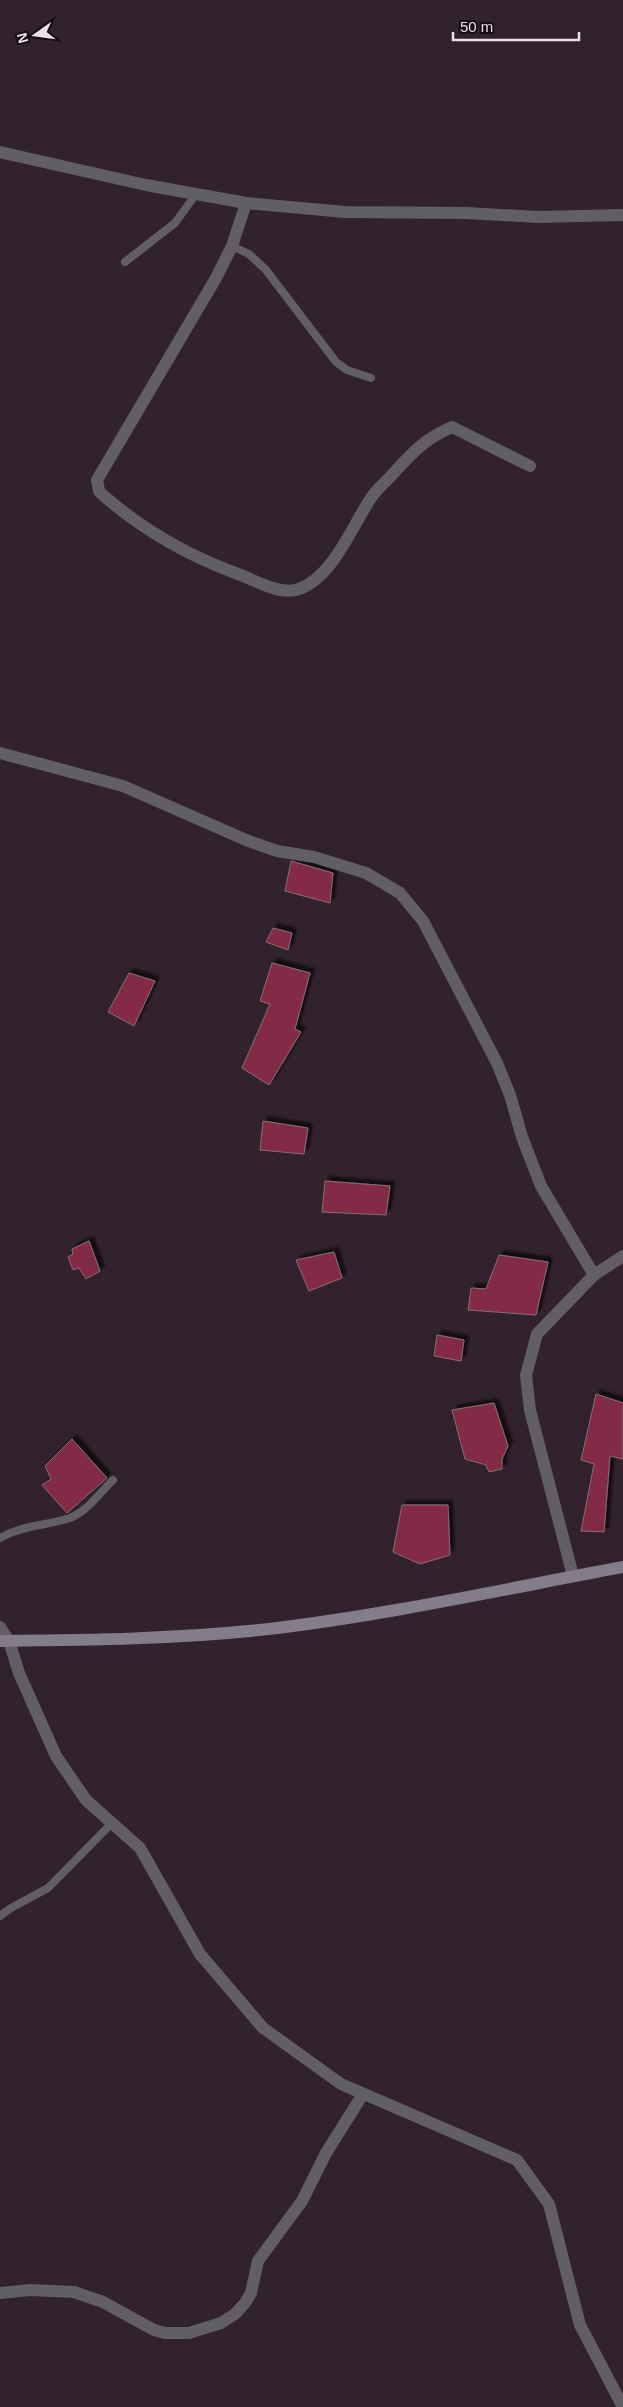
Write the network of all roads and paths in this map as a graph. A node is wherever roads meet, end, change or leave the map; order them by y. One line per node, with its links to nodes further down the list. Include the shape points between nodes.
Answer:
1 (0, 152): 2 (street)
2 (196, 194): 3 (street); 6 (lane, via 175,223)
3 (246, 203): 4 (street, via 345,212 538,217); 5 (street)
4 (623, 215)
5 (232, 246): 7 (lane, via 249,254 266,270 336,362 347,370); 8 (street, via 97,480 99,491 116,506 178,548 215,565 275,589 299,589 322,574 337,557 372,496 409,455 438,433 452,427)
6 (126, 262)
7 (371, 378)
8 (530, 466)
9 (0, 752): 11 (street, via 123,786 246,840 366,873 400,893 422,921 497,1063 540,1186)
10 (623, 1256): 11 (street)
11 (594, 1276): 15 (street, via 537,1334 526,1375 530,1410)
12 (113, 1480): 13 (lane, via 93,1502 71,1517 14,1530)
13 (0, 1538)
14 (623, 1566): 15 (main road)
15 (573, 1576): 17 (main road, via 269,1629 131,1640)
16 (0, 1627): 17 (street)
17 (4, 1641): 18 (street, via 56,1756 86,1800)
18 (112, 1823): 19 (lane, via 48,1888); 20 (street, via 140,1848 200,1954 263,2028 341,2084)
19 (0, 1916)
20 (364, 2094): 21 (street, via 326,2153 302,2201 258,2261 251,2293 245,2303 221,2323 188,2333 165,2333 103,2302 74,2292 30,2290); 22 (street, via 517,2160 548,2204 580,2325)
21 (0, 2293)
22 (623, 2407)

